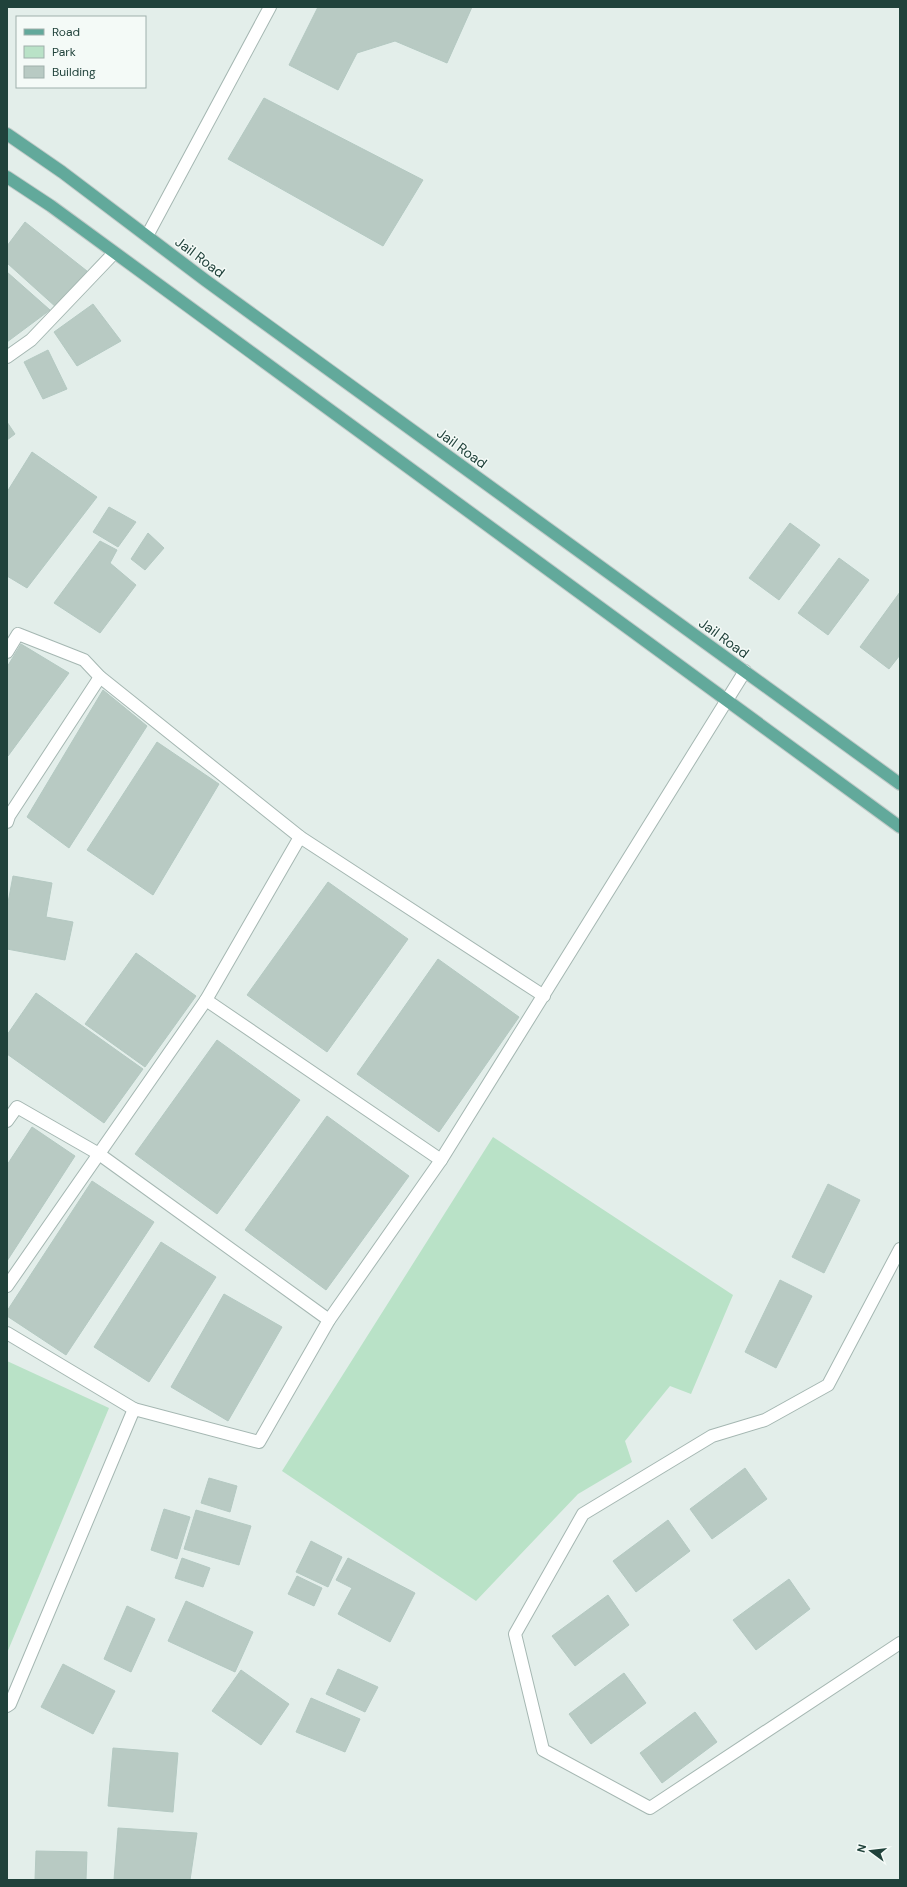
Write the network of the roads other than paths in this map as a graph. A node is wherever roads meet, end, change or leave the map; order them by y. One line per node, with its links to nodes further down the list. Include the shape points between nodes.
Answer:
1 (270, 7): 4 (street)
2 (7, 134): 4 (main road, Jail Road)
3 (7, 177): 5 (main road, via 51,206)
4 (147, 236): 8 (main road, Jail Road)
5 (114, 254): 6 (street, via 31,340); 10 (main road)
6 (7, 357)
7 (7, 652): 9 (street, via 18,634 84,660)
8 (745, 671): 10 (street); 11 (main road, Jail Road)
9 (100, 677): 12 (street); 14 (street)
10 (727, 700): 13 (main road); 15 (street)
11 (900, 784)
12 (7, 822)
13 (900, 827)
14 (300, 837): 15 (street); 16 (street)
15 (544, 996): 19 (street)
16 (206, 1000): 18 (street); 19 (street)
17 (7, 1121): 18 (street, via 16,1107)
18 (99, 1154): 21 (street); 22 (street)
19 (441, 1160): 22 (street)
20 (900, 1249): 25 (street, via 828,1385 765,1420 712,1436 583,1514 515,1634 543,1750 650,1808)
21 (7, 1286)
22 (329, 1320): 24 (street, via 259,1442)
23 (7, 1334): 24 (street)
24 (134, 1408): 26 (street)
25 (900, 1643)
26 (7, 1706)

